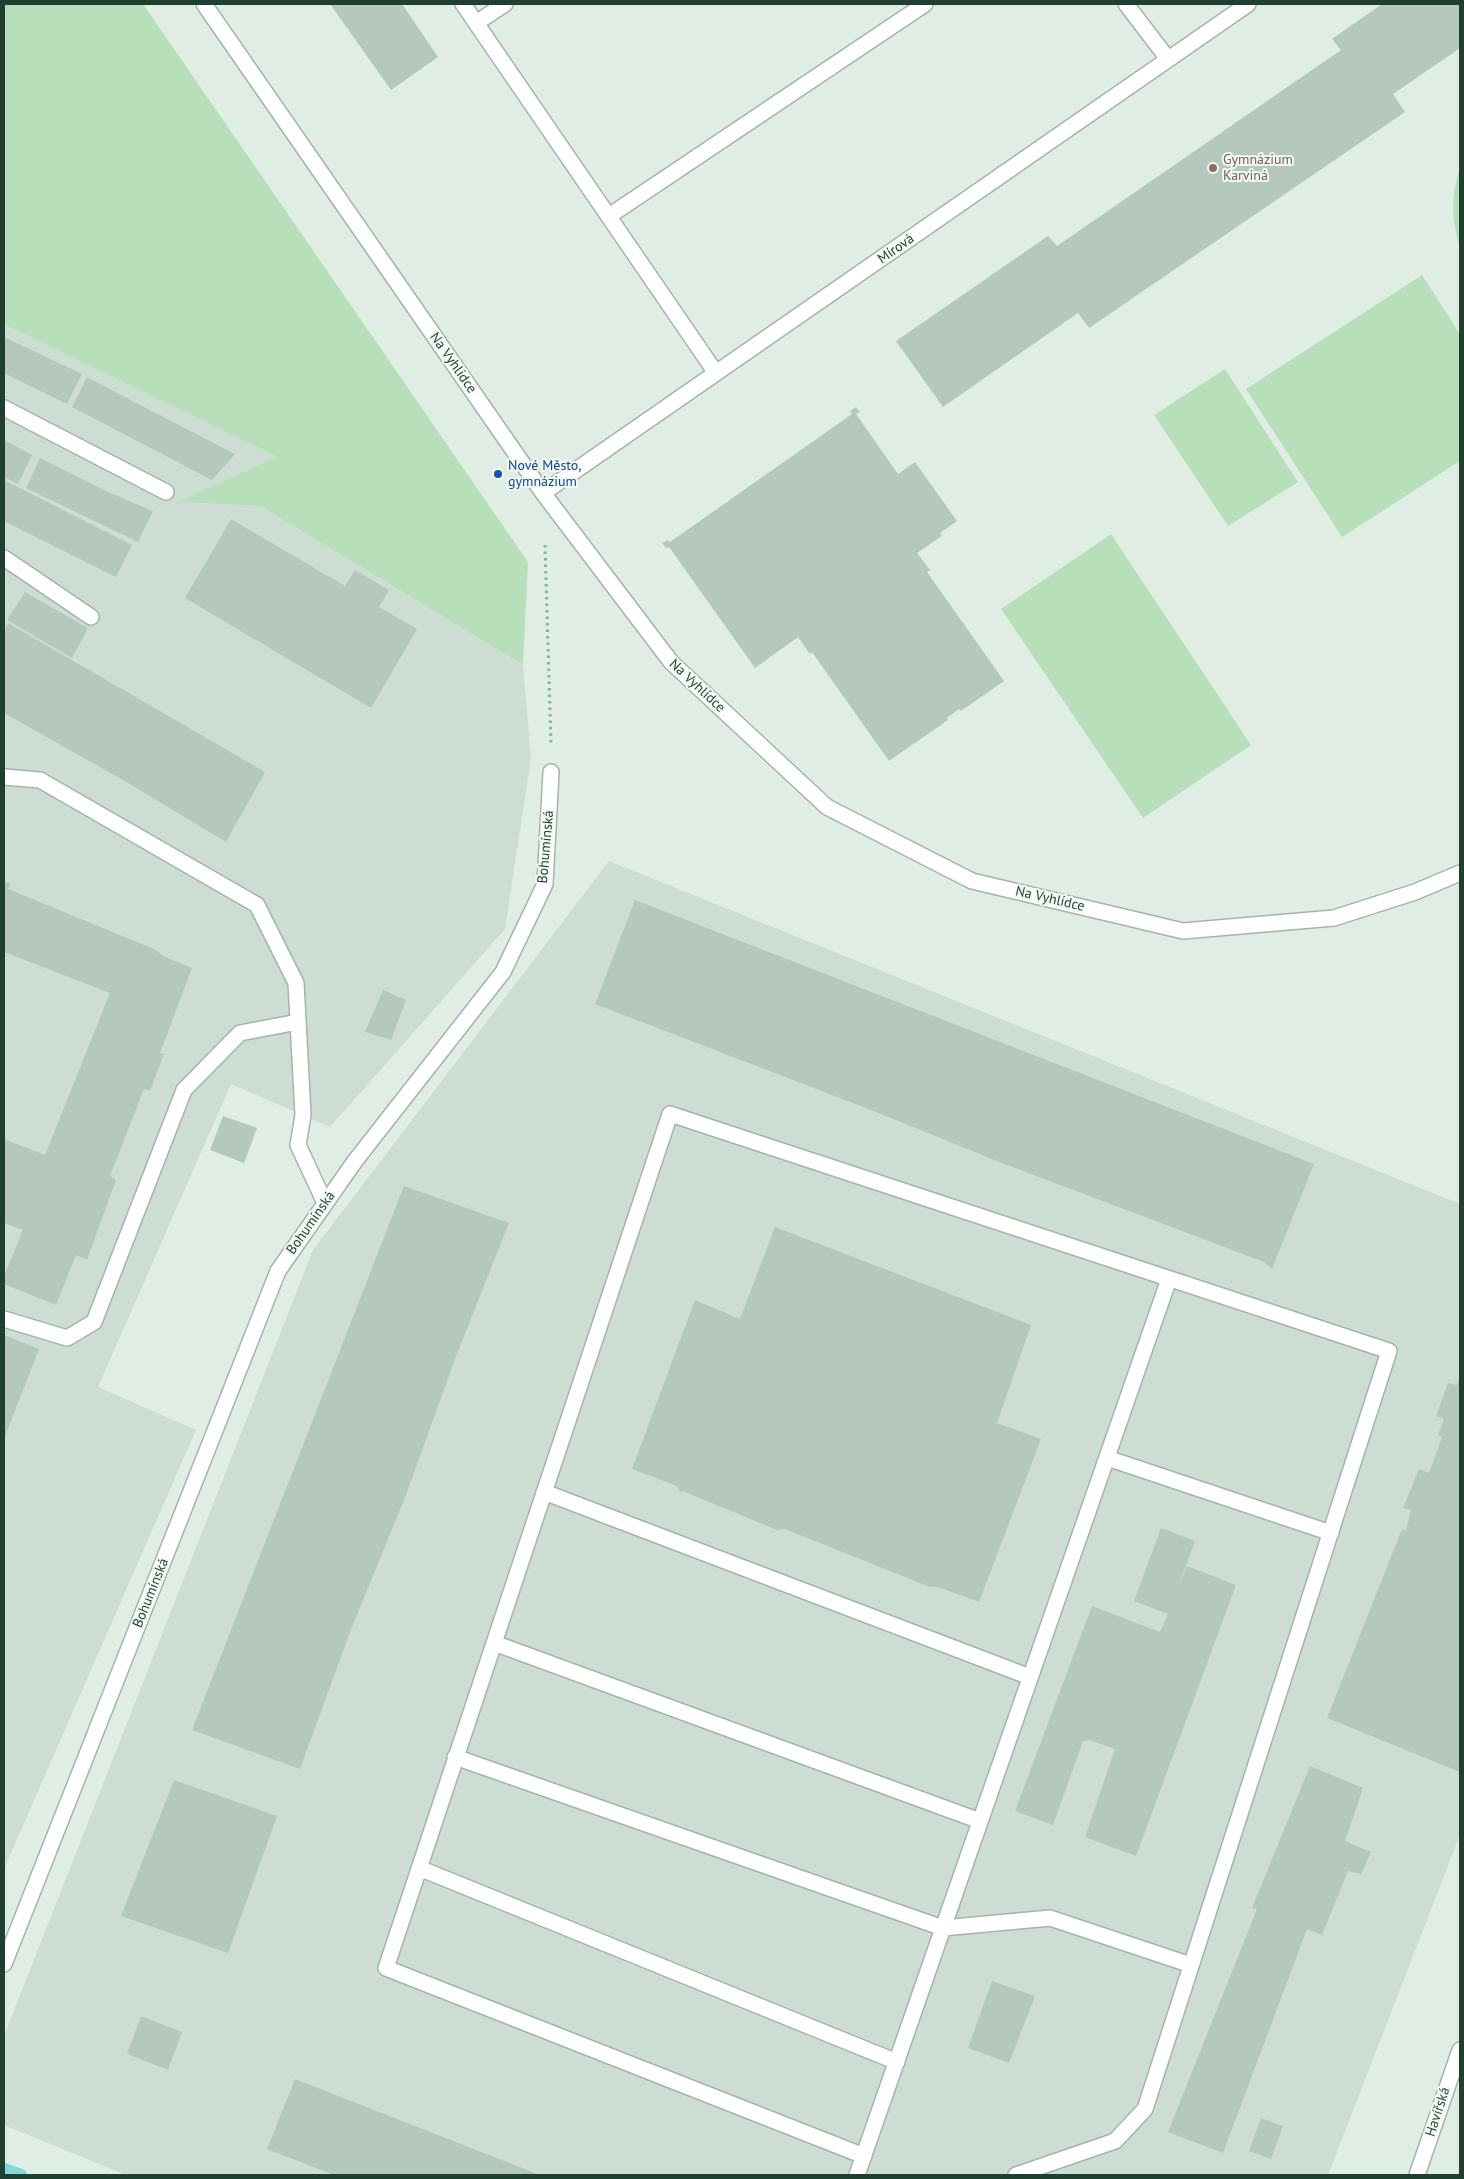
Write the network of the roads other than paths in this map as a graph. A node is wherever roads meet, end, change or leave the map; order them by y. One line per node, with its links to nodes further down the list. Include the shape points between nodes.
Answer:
1 (204, 4): 13 (street, Na Vyhlídce)
2 (463, 4): 7 (street)
3 (505, 4): 7 (street)
4 (925, 4): 9 (street)
5 (1126, 4): 8 (street)
6 (1248, 4): 8 (street, Mírová)
7 (476, 23): 9 (street)
8 (1168, 59): 10 (street, Mírová)
9 (609, 216): 10 (street)
10 (716, 373): 13 (street, Mírová)
11 (4, 408): 12 (street)
12 (166, 492)
13 (543, 493): 18 (street, Na Vyhlídce, via 670,662 827,806 972,881 1184,931 1334,918 1415,892)
14 (4, 558): 15 (street)
15 (91, 617)
16 (551, 772): 20 (street, Bohumínská, via 545,884 503,972)
17 (4, 778): 19 (street, via 40,780 257,905 296,983)
18 (1460, 873)
19 (298, 1022): 20 (street, via 303,1116 298,1144); 22 (street, via 240,1032 184,1090 94,1322 67,1338)
20 (325, 1202): 32 (street, Bohumínská, via 278,1271)
21 (1170, 1279): 23 (street); 24 (street, via 670,1114); 25 (street, via 1389,1351)
22 (4, 1318)
23 (1107, 1458): 25 (street); 27 (street)
24 (544, 1492): 26 (street); 27 (street)
25 (1331, 1533): 33 (street)
26 (494, 1643): 28 (street); 29 (street)
27 (1030, 1677): 29 (street)
28 (456, 1758): 30 (street); 31 (street)
29 (980, 1821): 31 (street)
30 (419, 1868): 35 (street); 36 (street, via 386,1968)
31 (943, 1928): 33 (street, via 1050,1918); 35 (street)
32 (4, 1964)
33 (1191, 1965): 38 (street, via 1145,2109 1115,2141)
34 (1460, 2050): 39 (street, Havířská)
35 (897, 2062): 36 (street)
36 (864, 2156): 37 (street)
37 (857, 2175)
38 (1016, 2175)
39 (1417, 2175)

